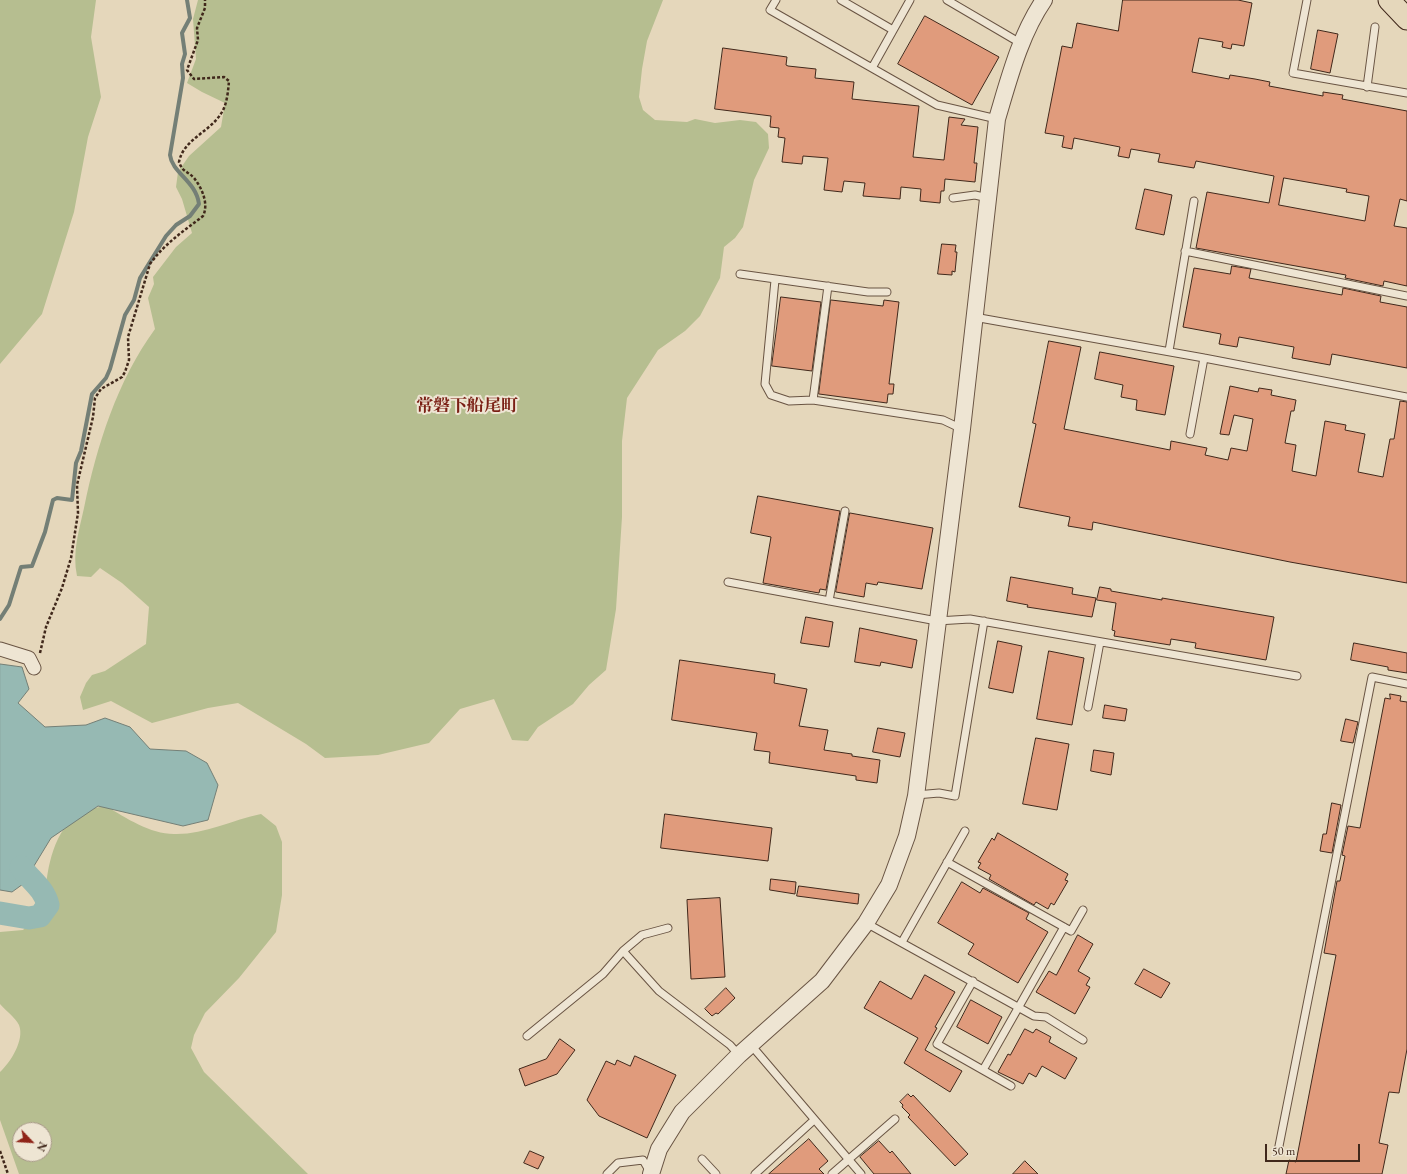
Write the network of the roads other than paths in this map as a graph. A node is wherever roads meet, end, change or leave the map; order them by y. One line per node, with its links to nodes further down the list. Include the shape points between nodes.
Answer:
1 (776, 0): 10 (lane, via 770,10)
2 (841, 0): 8 (lane)
3 (910, 0): 8 (lane)
4 (947, 0): 9 (lane)
5 (1044, 0): 9 (street, via 1034,14)
6 (1307, 0): 11 (lane, via 1293,73)
7 (1375, 27): 11 (lane)
8 (893, 30): 10 (lane)
9 (1022, 44): 13 (street)
10 (872, 68): 13 (lane, via 936,105)
11 (1367, 87): 12 (lane)
12 (1407, 93)
13 (997, 119): 15 (street)
14 (953, 198): 15 (lane, via 976,195)
15 (988, 198): 23 (street)
16 (1194, 201): 17 (lane)
17 (1185, 251): 22 (lane); 24 (lane)
18 (740, 274): 19 (lane)
19 (775, 280): 20 (lane); 27 (lane, via 765,384 771,395 789,401)
20 (828, 286): 21 (lane); 27 (lane)
21 (887, 292)
22 (1407, 296)
23 (974, 317): 24 (lane); 28 (street)
24 (1169, 352): 25 (lane)
25 (1204, 358): 26 (lane); 29 (lane)
26 (1407, 397)
27 (813, 400): 28 (lane, via 942,420)
28 (962, 429): 33 (street)
29 (1190, 434)
30 (845, 511): 32 (lane)
31 (728, 582): 32 (lane)
32 (830, 601): 33 (lane)
33 (936, 621): 34 (lane); 41 (street)
34 (984, 621): 35 (lane); 41 (lane, via 955,796 939,793)
35 (1100, 642): 38 (lane); 40 (lane)
36 (0, 649): 37 (street, via 29,658)
37 (36, 663)
38 (1297, 676)
39 (1407, 684): 59 (lane, via 1372,677)
40 (1088, 707)
41 (916, 796): 45 (street, via 907,836 888,885)
42 (965, 831): 43 (lane)
43 (947, 862): 46 (lane); 48 (lane)
44 (1083, 910): 46 (lane, via 1071,931)
45 (866, 923): 48 (lane); 54 (street, via 822,981)
46 (1064, 927): 51 (lane)
47 (668, 928): 49 (lane, via 642,935)
48 (902, 942): 50 (lane)
49 (623, 951): 52 (lane, via 603,974); 54 (lane, via 659,991 730,1045)
50 (973, 981): 51 (lane); 55 (lane, via 937,1044)
51 (1019, 1007): 53 (lane, via 1034,1016 1046,1017); 55 (lane)
52 (527, 1036)
53 (1083, 1040)
54 (745, 1050): 58 (lane); 63 (street, via 682,1112 659,1149)
55 (983, 1070): 56 (lane)
56 (1011, 1086)
57 (895, 1119): 61 (lane)
58 (814, 1120): 61 (lane); 65 (lane)
59 (1279, 1146)
60 (702, 1159): 64 (lane)
61 (848, 1160): 66 (lane); 67 (lane)
62 (607, 1174): 63 (lane, via 618,1163 642,1160)
63 (651, 1174)
64 (716, 1174)
65 (755, 1174)
66 (832, 1174)
67 (861, 1174)

